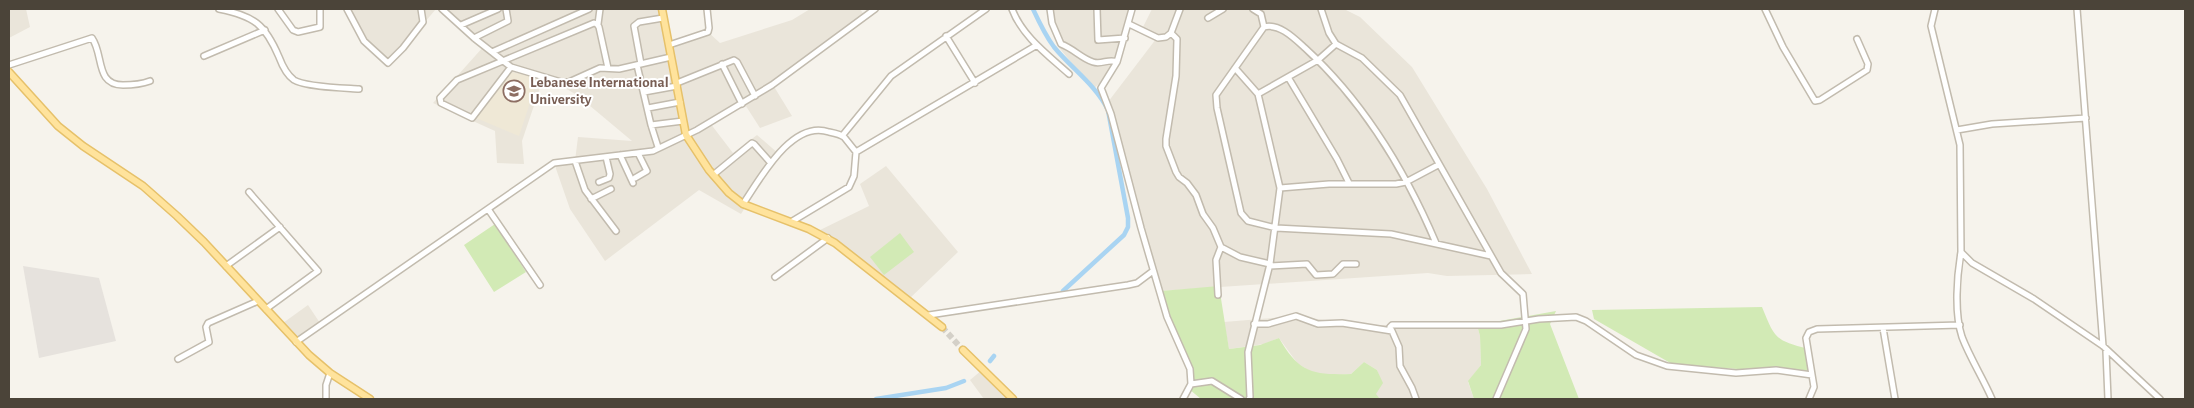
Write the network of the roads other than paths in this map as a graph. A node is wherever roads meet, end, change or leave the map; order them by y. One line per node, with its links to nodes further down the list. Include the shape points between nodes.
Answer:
1 (219, 9): 32 (street, via 244,15)
2 (278, 9): 3 (street, via 298,32 320,26)
3 (320, 9)
4 (346, 9): 5 (street, via 364,40 388,63 423,22)
5 (420, 9)
6 (442, 9): 30 (street)
7 (498, 9): 30 (street)
8 (506, 9): 35 (street, via 508,20)
9 (590, 9): 41 (street)
10 (600, 9): 28 (street)
11 (662, 9): 26 (main road)
12 (707, 9): 39 (street, via 708,32)
13 (875, 9): 62 (street)
14 (986, 9): 34 (street)
15 (1012, 9): 40 (street, via 1017,22)
16 (1050, 9): 46 (street, via 1061,44 1095,62)
17 (1097, 9): 36 (street, via 1098,40)
18 (1132, 9): 29 (street)
19 (1180, 9): 33 (street)
20 (1223, 9): 27 (street)
21 (1256, 9): 31 (street, via 1261,14)
22 (1321, 9): 38 (street)
23 (1765, 9): 37 (street, via 1814,101 1867,70 1868,64)
24 (1935, 9): 69 (street, via 1931,26)
25 (2077, 9): 66 (street)
26 (664, 18): 39 (main road); 47 (street, via 639,22 634,26)
27 (1208, 18)
28 (598, 24): 45 (street); 51 (street)
29 (1129, 24): 33 (street, via 1158,38); 36 (street)
30 (461, 25): 35 (street)
31 (1264, 27): 44 (street, via 1276,26); 52 (street)
32 (265, 30): 42 (street); 59 (street, via 284,68 295,80)
33 (1170, 33): 96 (street, via 1178,42 1166,146 1176,172 1193,192)
34 (946, 36): 57 (street); 71 (street, via 891,76)
35 (474, 38): 41 (street)
36 (1125, 38): 46 (street)
37 (1857, 39)
38 (1336, 44): 44 (street); 79 (street, via 1362,58 1400,95)
39 (669, 45): 43 (main road)
40 (1037, 45): 54 (street); 57 (street)
41 (492, 52): 45 (street)
42 (204, 56)
43 (671, 57): 47 (street); 58 (main road)
44 (1318, 60): 55 (street); 82 (street, via 1370,120)
45 (505, 61): 50 (street); 50 (street, via 454,82 440,98 441,103 472,118)
46 (1118, 62): 102 (street, via 1101,88 1121,149)
47 (639, 64): 51 (street, via 620,69); 60 (street)
48 (722, 64): 58 (street); 62 (street, via 737,62); 64 (street)
49 (9, 65): 56 (street, via 92,38 104,78 128,85)
50 (511, 67): 51 (street, via 561,82)
51 (608, 68)
52 (1235, 68): 61 (street); 92 (street, via 1216,95 1216,102 1241,212 1248,221)
53 (9, 72): 101 (main road, via 58,126 143,186)
54 (1070, 74)
55 (1288, 77): 61 (street); 83 (street)
56 (150, 81)
57 (975, 83): 73 (street)
58 (677, 84): 60 (street); 63 (main road)
59 (359, 89)
60 (644, 92): 65 (street)
61 (1258, 94): 84 (street)
62 (755, 96): 64 (street)
63 (680, 102): 65 (street); 67 (main road)
64 (742, 104): 70 (street)
65 (648, 108): 68 (street)
66 (2086, 118): 69 (street, via 1992,124); 116 (street)
67 (683, 121): 68 (street); 70 (main road)
68 (651, 125): 72 (street)
69 (1958, 130): 97 (street)
70 (686, 135): 72 (street); 80 (main road)
71 (842, 136): 73 (street); 78 (street, via 824,130 813,131 788,144)
72 (658, 147): 74 (street)
73 (856, 152): 90 (street, via 854,176 849,187)
74 (638, 154): 75 (street); 75 (street, via 647,172 634,180)
75 (620, 155): 76 (street)
76 (606, 157): 77 (street); 81 (street, via 609,178)
77 (575, 161): 87 (street, via 582,183); 89 (street, via 554,163)
78 (770, 162): 80 (street, via 752,143); 88 (street)
79 (1438, 165): 82 (street); 98 (street)
80 (713, 175): 88 (main road)
81 (599, 182)
82 (1406, 182): 83 (street); 95 (street)
83 (1350, 184): 84 (street)
84 (1280, 188): 92 (street)
85 (611, 189): 87 (street)
86 (249, 192): 91 (street)
87 (592, 199): 93 (street)
88 (743, 204): 90 (main road)
89 (488, 209): 104 (street); 115 (street)
90 (791, 222): 94 (main road)
91 (280, 227): 101 (street); 107 (street, via 318,271)
92 (1276, 228): 95 (street, via 1365,231); 100 (street)
93 (616, 231)
94 (828, 238): 103 (street); 108 (main road)
95 (1436, 243): 98 (street)
96 (1221, 247): 100 (street, via 1240,258); 105 (street, via 1216,260)
97 (1961, 252): 111 (street, via 1958,273); 116 (street, via 1972,264 2034,299)
98 (1491, 256): 109 (street, via 1507,280 1523,294)
99 (1356, 264): 100 (street, via 1343,264 1333,274 1324,275 1316,275 1307,264)
100 (1270, 265): 110 (street)
101 (226, 266): 106 (main road)
102 (1152, 271): 108 (street, via 1138,283 1128,285); 121 (street, via 1167,317 1190,369)
103 (775, 277)
104 (540, 285)
105 (1218, 295)
106 (258, 301): 107 (main road); 118 (street, via 208,322 209,342)
107 (266, 309): 115 (main road)
108 (929, 315): 112 (main road)
109 (1527, 321): 114 (street, via 1491,325 1392,325); 120 (street, via 1576,317 1636,355 1666,366 1736,373 1776,370); 129 (street, via 1525,333)
110 (1254, 324): 114 (street, via 1268,324 1296,316 1318,324 1342,323); 127 (street, via 1248,352)
111 (1960, 325): 113 (street); 132 (street, via 1971,358)
112 (942, 326)
113 (1883, 328): 120 (street, via 1817,329 1809,332 1806,338); 131 (street)
114 (1392, 331): 128 (street, via 1399,347 1400,366)
115 (296, 342): 119 (main road)
116 (2104, 348): 133 (street); 134 (street)
117 (963, 350): 124 (main road)
118 (178, 359)
119 (330, 372): 122 (street); 123 (main road)
120 (1812, 375): 130 (street, via 1814,386)
121 (1191, 384): 125 (street); 126 (street, via 1212,381)
122 (326, 399)
123 (370, 399)
124 (1013, 399)
125 (1184, 399)
126 (1241, 399)
127 (1249, 399)
128 (1416, 399)
129 (1496, 399)
130 (1809, 399)
131 (1895, 399)
132 (1992, 399)
133 (2108, 399)
134 (2160, 399)

